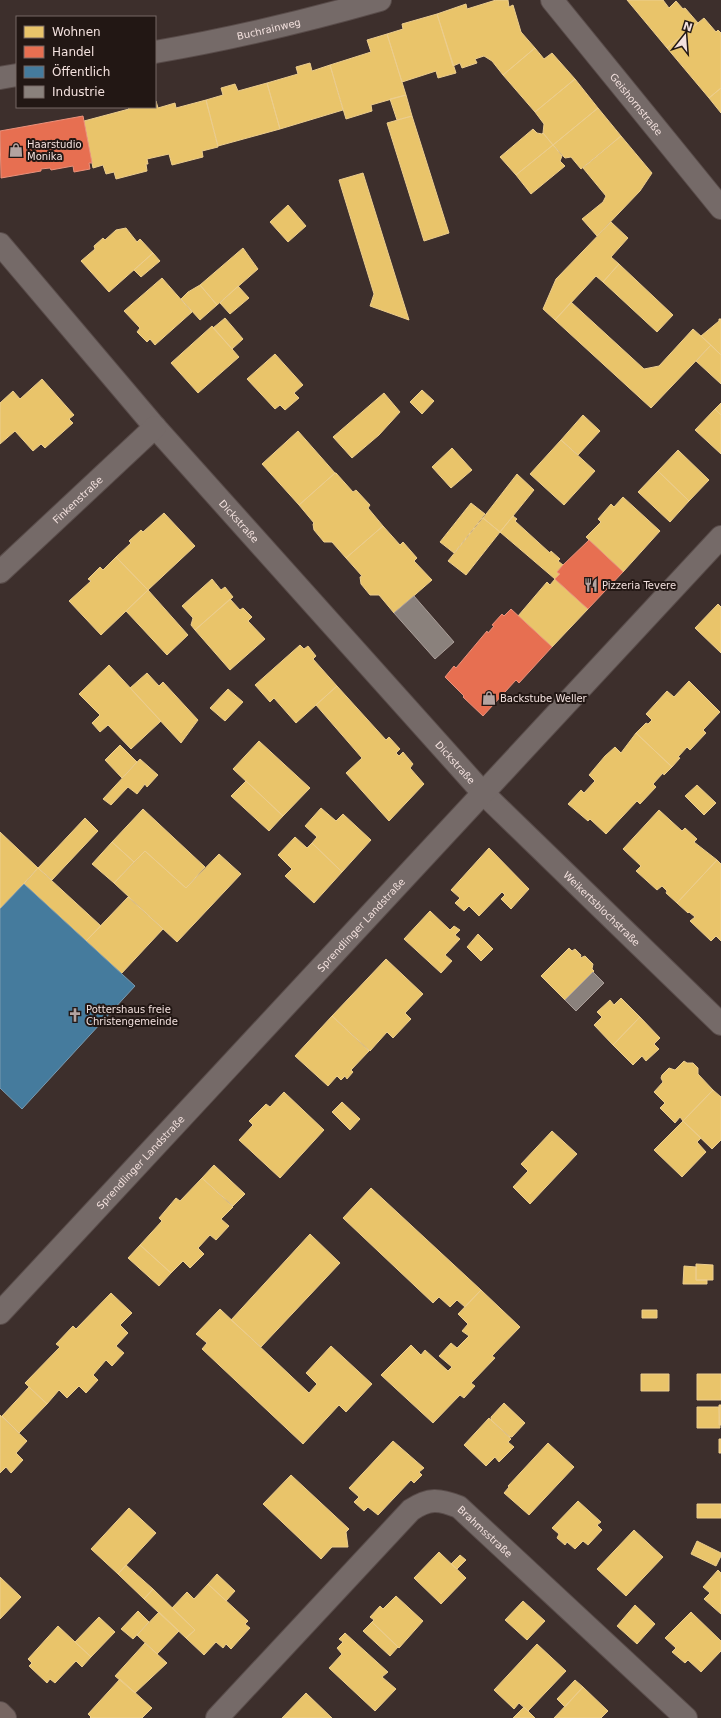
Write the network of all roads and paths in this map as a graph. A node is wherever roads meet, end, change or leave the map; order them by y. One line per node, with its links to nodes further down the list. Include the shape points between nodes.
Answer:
1 (380, 0): 3 (street, Buchrainweg, via 250,34)
2 (552, 0): 6 (street, Geishornstraße)
3 (156, 52)
4 (16, 75): 5 (street)
5 (0, 78)
6 (721, 208)
7 (0, 244): 8 (street, Dickstraße)
8 (155, 427): 10 (street, Finkenstraße); 11 (street, Dickstraße)
9 (721, 537): 11 (street, Sprendlinger Landstraße)
10 (0, 572)
11 (484, 792): 12 (street, Weikertsblochstraße); 13 (street, Sprendlinger Landstraße)
12 (721, 1024)
13 (0, 1313)
14 (0, 1713): 15 (main road)
15 (5, 1718)
16 (217, 1718): 17 (street, Brahmsstraße, via 411,1510 434,1500 447,1502 459,1508)
17 (686, 1718)

